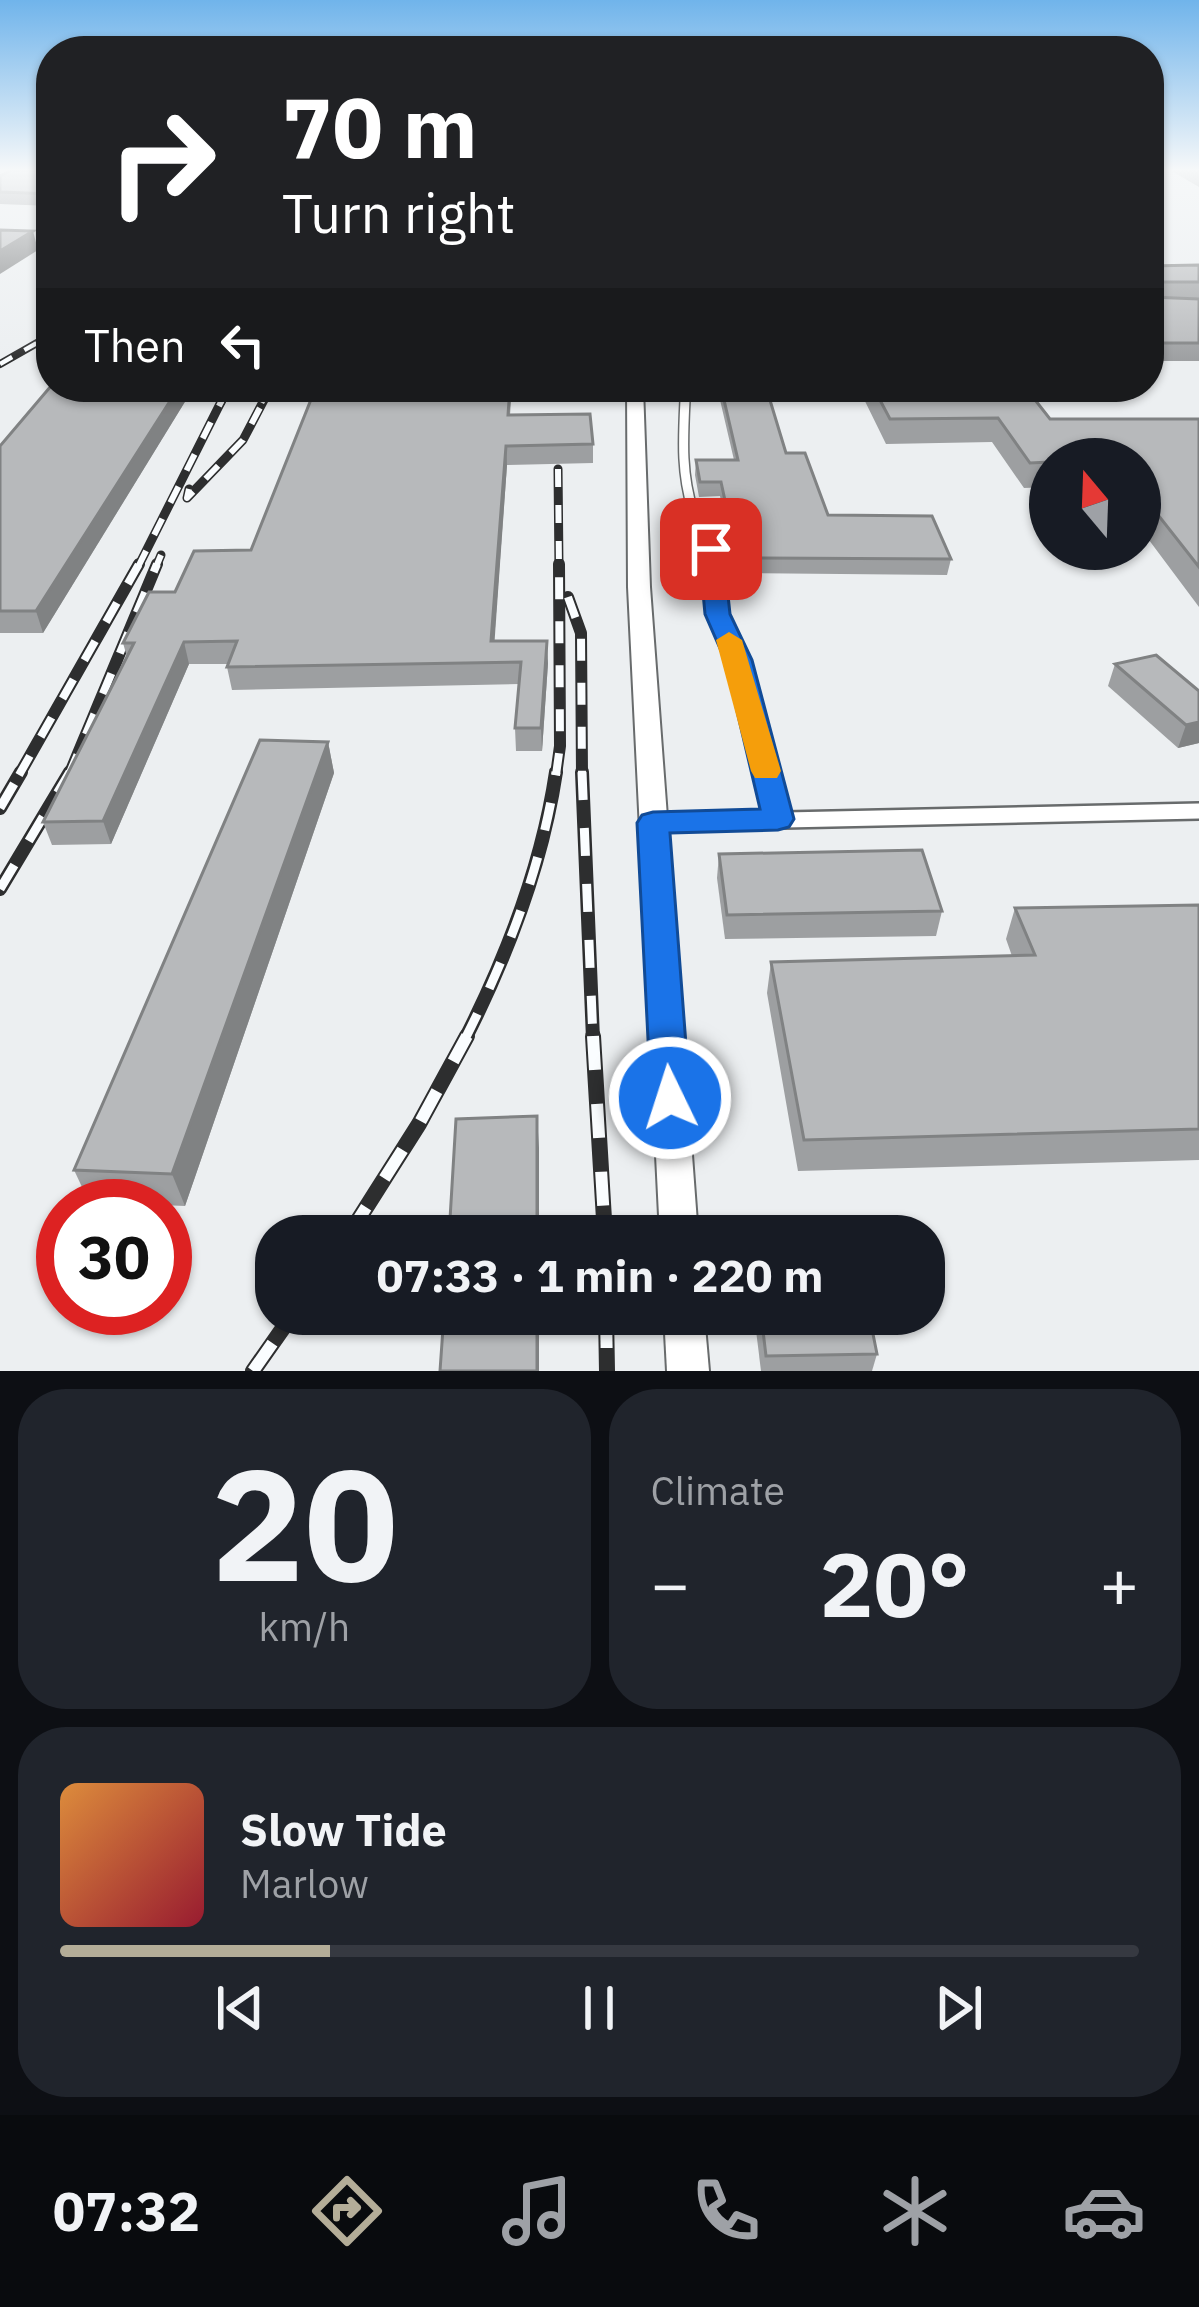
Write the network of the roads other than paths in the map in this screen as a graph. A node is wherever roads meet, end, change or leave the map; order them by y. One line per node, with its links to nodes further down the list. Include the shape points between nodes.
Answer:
1 (635, 402): 5 (street)
2 (685, 402): 4 (lane, via 682,471 711,549 717,614 739,660)
3 (1199, 811): 4 (lane)
4 (778, 819): 5 (lane)
5 (653, 823): 6 (street)
6 (678, 1215)
7 (685, 1335): 8 (street)
8 (688, 1371)

